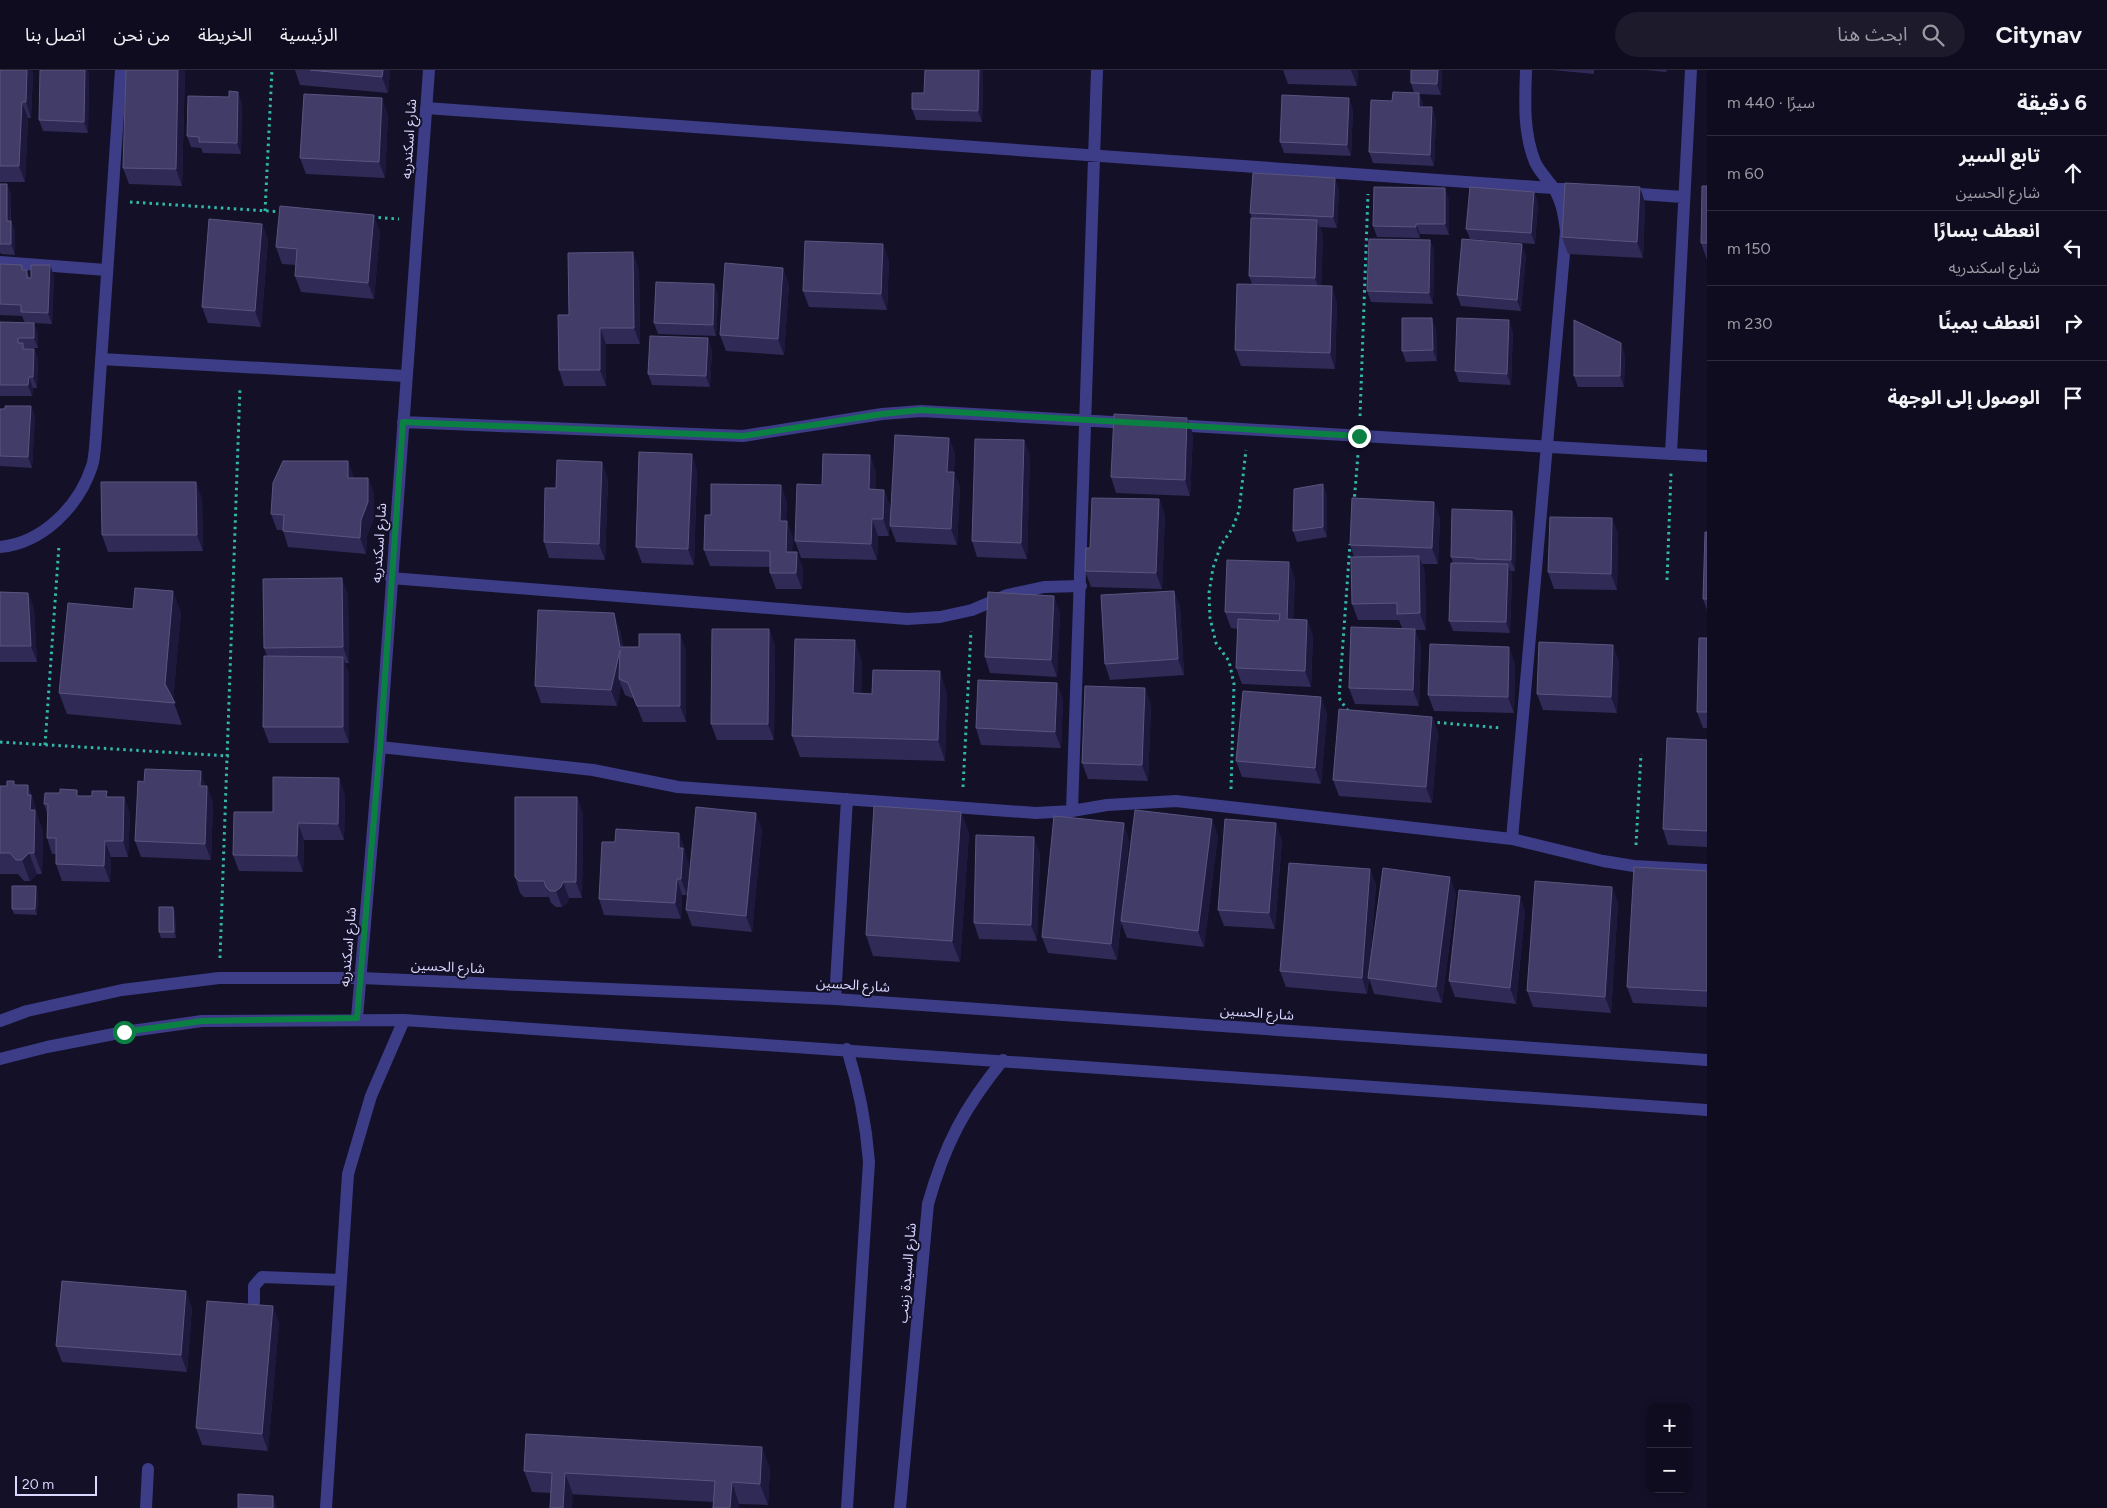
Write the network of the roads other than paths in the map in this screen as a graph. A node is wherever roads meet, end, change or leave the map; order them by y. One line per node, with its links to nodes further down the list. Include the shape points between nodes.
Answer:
1 (121, 70): 13 (street)
2 (428, 70): 6 (street, شارع اسكندريه)
3 (1097, 70): 7 (street)
4 (1526, 70): 8 (street, via 1527,135 1536,164)
5 (1691, 70): 11 (street)
6 (426, 108): 7 (street); 15 (street, شارع اسكندريه)
7 (1094, 156): 8 (street); 16 (street)
8 (1554, 188): 9 (street); 20 (street, via 1563,209 1566,231)
9 (1593, 191)
10 (1613, 192): 11 (street)
11 (1683, 198): 21 (street)
12 (0, 262): 13 (street)
13 (106, 270): 14 (street)
14 (101, 359): 15 (street); 23 (street, via 92,465 80,494 61,517 36,535)
15 (406, 376): 17 (street, شارع اسكندريه)
16 (1086, 420): 17 (street, via 921,410 743,436); 18 (street); 25 (street)
17 (403, 422): 24 (street, شارع اسكندريه)
18 (1143, 423)
19 (1162, 424): 20 (street)
20 (1548, 447): 21 (street); 29 (street)
21 (1671, 454): 22 (street)
22 (1707, 456)
23 (0, 547)
24 (391, 578): 25 (street, via 907,619 940,617 972,610 1007,595 1044,587); 26 (street, شارع اسكندريه)
25 (1081, 586): 28 (street)
26 (380, 747): 27 (street, via 593,770 678,787); 31 (street, شارع اسكندريه)
27 (847, 799): 28 (street, via 1036,813); 32 (street)
28 (1072, 811): 29 (street, via 1167,801)
29 (1512, 839): 30 (street, via 1573,856 1634,866)
30 (1707, 870)
31 (361, 978): 32 (street, شارع الحسين); 33 (street, شارع اسكندريه); 35 (street, شارع الحسين, via 219,978 122,990 27,1011)
32 (835, 999): 39 (street, شارع الحسين)
33 (357, 1018): 34 (street); 37 (street, via 202,1021 124,1032)
34 (404, 1020): 36 (street); 41 (street, via 371,1096 348,1174)
35 (0, 1021)
36 (847, 1049): 38 (street); 46 (street, via 866,1124 869,1162)
37 (0, 1059)
38 (1003, 1060): 40 (street); 47 (street, شارع السيدة زينب, via 977,1091 956,1126 939,1164 928,1204)
39 (1707, 1060)
40 (1707, 1110)
41 (341, 1280): 42 (street, via 262,1277 254,1286); 45 (street)
42 (254, 1302)
43 (148, 1469): 44 (street)
44 (146, 1508)
45 (326, 1508)
46 (847, 1508)
47 (900, 1508)

